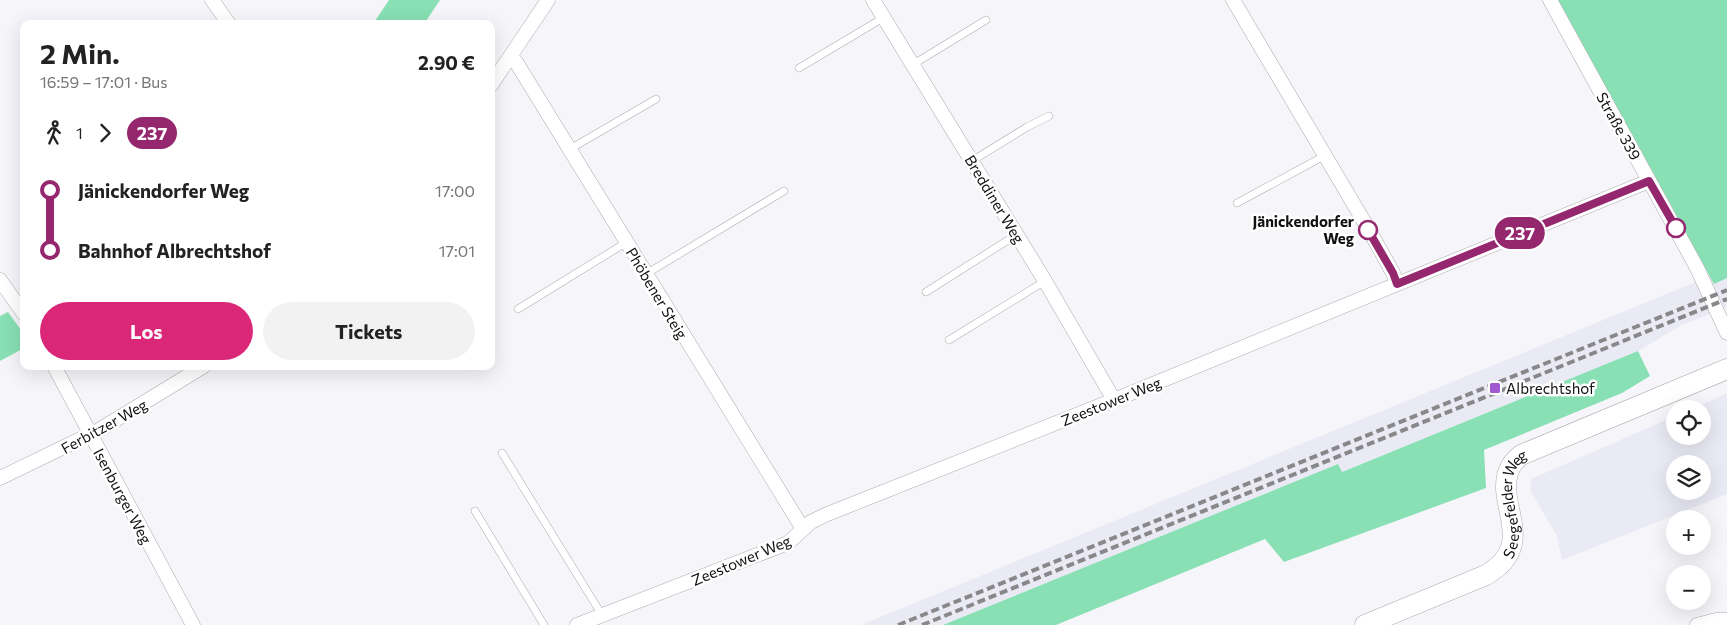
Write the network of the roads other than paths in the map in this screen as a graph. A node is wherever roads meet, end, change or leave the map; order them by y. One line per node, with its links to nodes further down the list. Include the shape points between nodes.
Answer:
1 (212, 0): 7 (street)
2 (548, 0): 9 (street)
3 (873, 0): 6 (street, Breddiner Weg)
4 (1233, 0): 16 (street)
5 (1550, 0): 18 (street, Straße 339)
6 (884, 18): 10 (street, Breddiner Weg); 11 (lane)
7 (226, 20)
8 (986, 20): 10 (lane)
9 (510, 57): 12 (street); 15 (street, Phöbener Steig)
10 (912, 65): 17 (street, Breddiner Weg)
11 (799, 68)
12 (495, 79)
13 (656, 99): 15 (lane)
14 (1049, 116): 17 (lane)
15 (570, 150): 22 (street, Phöbener Steig)
16 (1324, 156): 20 (lane); 26 (street)
17 (972, 161): 21 (street, Breddiner Weg)
18 (1649, 181): 26 (street, Zeestower Weg); 30 (street, Straße 339, via 1698,268)
19 (784, 191): 23 (lane)
20 (1237, 203)
21 (1016, 234): 25 (street, Breddiner Weg); 27 (lane)
22 (626, 242): 23 (street, Phöbener Steig); 29 (lane)
23 (646, 274): 40 (street, Phöbener Steig)
24 (0, 280): 28 (street)
25 (1045, 281): 31 (lane); 35 (street, Breddiner Weg)
26 (1397, 284): 35 (street, Zeestower Weg)
27 (926, 292)
28 (20, 308)
29 (518, 309)
30 (1727, 333)
31 (949, 340)
32 (1727, 369): 46 (street, Seegefelder Weg, via 1521,454 1511,466 1507,483 1512,546 1498,569)
33 (56, 370): 36 (street, Isenburger Weg)
34 (198, 370): 36 (street, Ferbitzer Weg)
35 (1114, 400): 40 (street, Zeestower Weg, via 825,515)
36 (90, 435): 38 (street, Ferbitzer Weg); 43 (street, Isenburger Weg)
37 (502, 453): 41 (lane)
38 (0, 478)
39 (475, 511): 44 (lane)
40 (803, 529): 41 (street, Zeestower Weg, via 788,543)
41 (602, 615): 45 (street, Zeestower Weg)
42 (1727, 620): 47 (street)
43 (193, 625)
44 (544, 625)
45 (577, 625)
46 (1366, 625)
47 (1697, 625)

